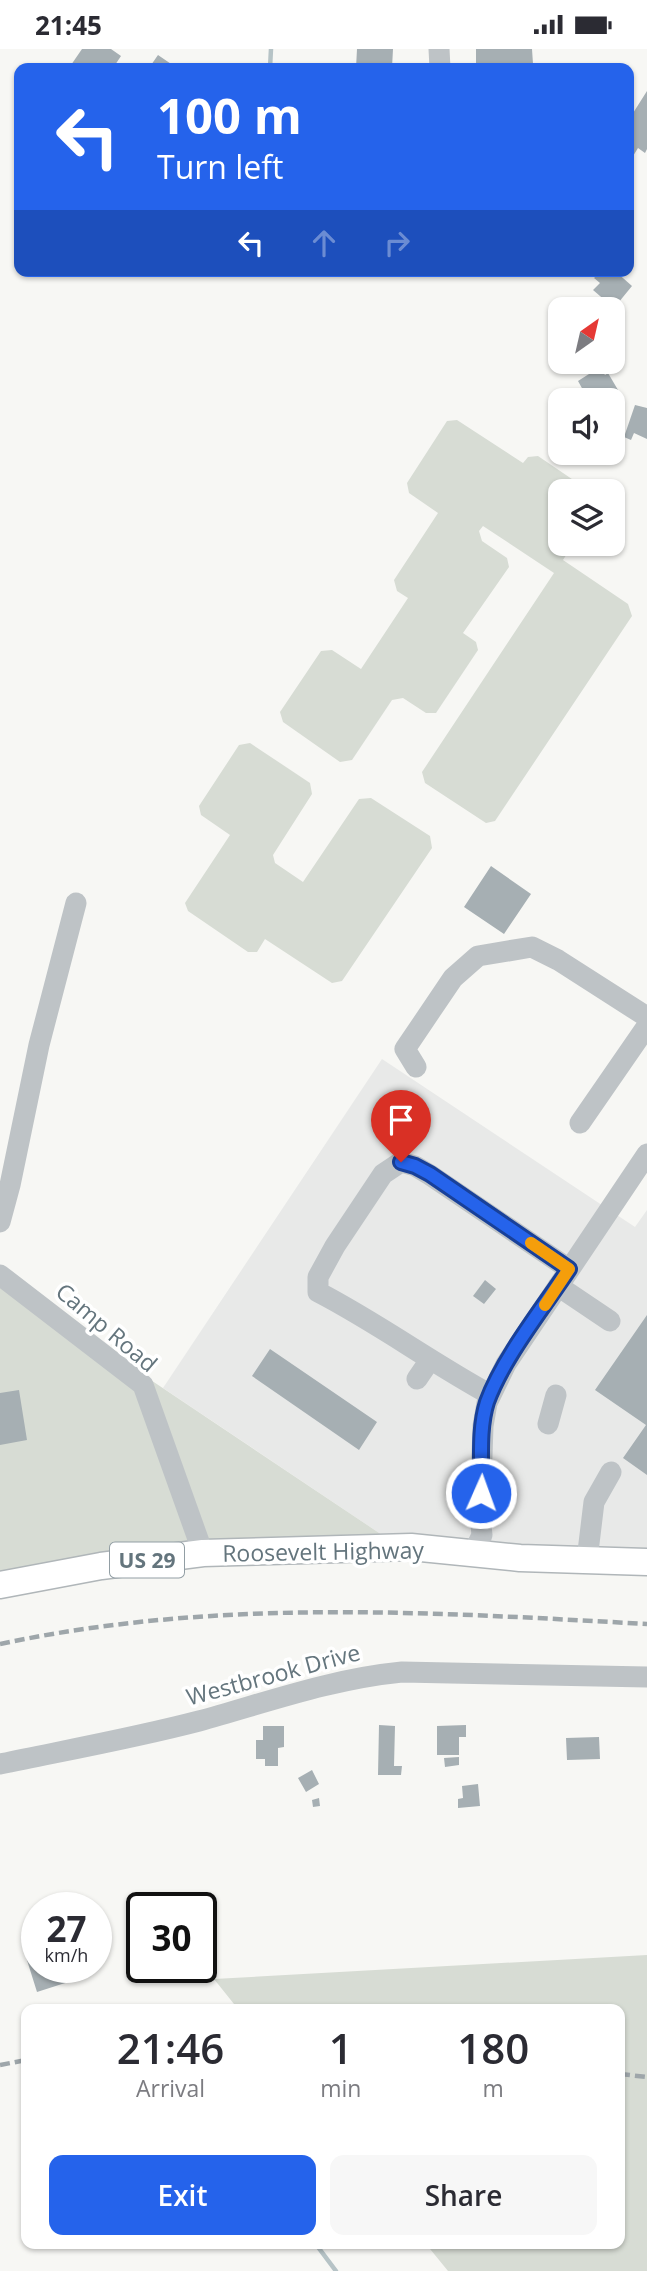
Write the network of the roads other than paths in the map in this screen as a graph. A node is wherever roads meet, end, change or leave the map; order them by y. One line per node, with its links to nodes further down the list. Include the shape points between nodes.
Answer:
1 (76, 903): 7 (street, via 38,1045)
2 (647, 1017): 4 (street, via 532,947 478,956 453,978 405,1049)
3 (644, 1038): 5 (street)
4 (416, 1067)
5 (580, 1123)
6 (645, 1161): 9 (street)
7 (0, 1222)
8 (0, 1275): 17 (street, Camp Road, via 143,1385)
9 (564, 1278): 10 (street); 11 (street, via 430,1174 401,1162 383,1174 335,1246 318,1277 318,1291); 13 (street, via 506,1364)
10 (610, 1321)
11 (430, 1360): 12 (street); 13 (street)
12 (418, 1379)
13 (491, 1395): 18 (street, via 483,1426 482,1535)
14 (556, 1395): 15 (street)
15 (548, 1424)
16 (611, 1472): 19 (street, via 594,1502)
17 (203, 1553): 18 (main road, Roosevelt Highway / US 29, via 411,1547); 21 (main road, Roosevelt Highway / US 29)
18 (473, 1555): 19 (main road, Roosevelt Highway / US 29)
19 (587, 1560): 20 (main road, Roosevelt Highway / US 29)
20 (647, 1562)
21 (0, 1585)
22 (647, 1677): 23 (street, Westbrook Drive, via 367,1675 145,1735)
23 (0, 1764)

